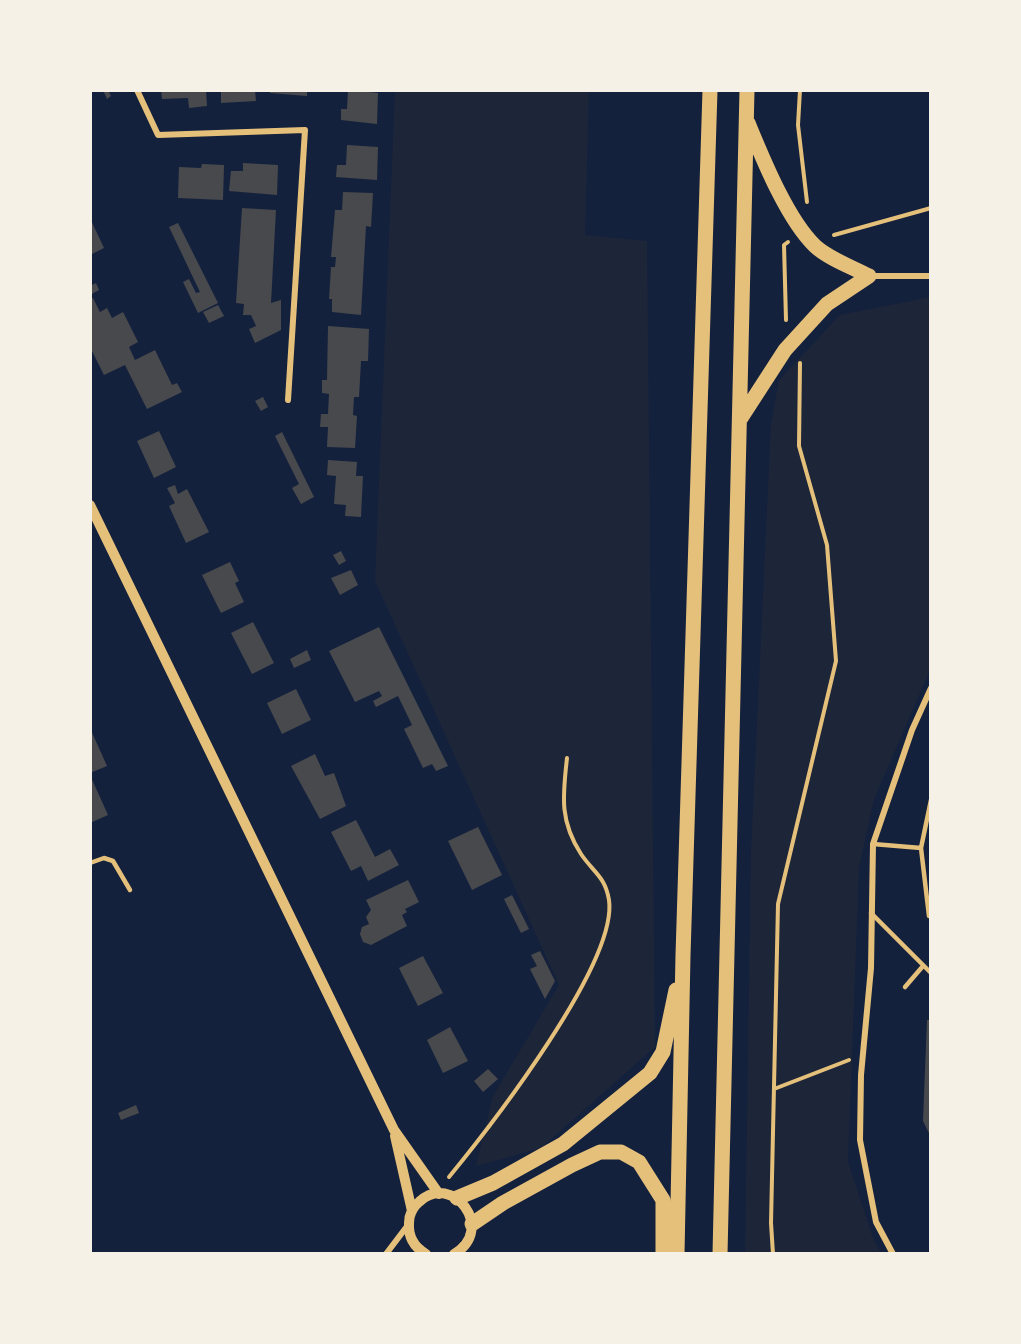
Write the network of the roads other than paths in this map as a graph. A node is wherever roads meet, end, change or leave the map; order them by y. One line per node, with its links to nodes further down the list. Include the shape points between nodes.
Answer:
1 (137, 90): 7 (street, via 158,135 305,130)
2 (710, 90): 18 (main road)
3 (747, 90): 4 (main road)
4 (746, 117): 5 (main road, via 768,171 804,232 817,248); 8 (main road)
5 (869, 276): 6 (street); 8 (main road, via 827,304 792,342)
6 (931, 276)
7 (288, 400)
8 (740, 420): 34 (main road)
9 (90, 506): 22 (street)
10 (931, 688): 12 (street, via 912,730)
11 (931, 800): 13 (lane)
12 (873, 844): 13 (lane); 16 (street)
13 (921, 848): 17 (lane)
14 (90, 863): 15 (lane, via 104,858 113,861)
15 (130, 890)
16 (871, 913): 19 (lane); 35 (street, via 860,1140 876,1222)
17 (929, 916)
18 (683, 955): 24 (main road, via 663,1052 650,1074 564,1144 494,1183); 33 (main road)
19 (922, 966): 20 (lane); 21 (lane)
20 (931, 973)
21 (905, 987)
22 (394, 1130): 23 (street); 25 (street)
23 (440, 1194): 24 (street); 25 (street, via 423,1198)
24 (457, 1198): 27 (street, via 466,1207)
25 (412, 1211): 26 (street)
26 (408, 1224): 28 (street); 29 (street, via 413,1242)
27 (470, 1232): 30 (street); 31 (street); 32 (main road, via 503,1203 572,1165 600,1152 621,1152 639,1162 663,1200)
28 (386, 1254)
29 (426, 1254)
30 (454, 1254)
31 (472, 1254)
32 (663, 1254)
33 (677, 1254)
34 (720, 1254)
35 (893, 1254)

